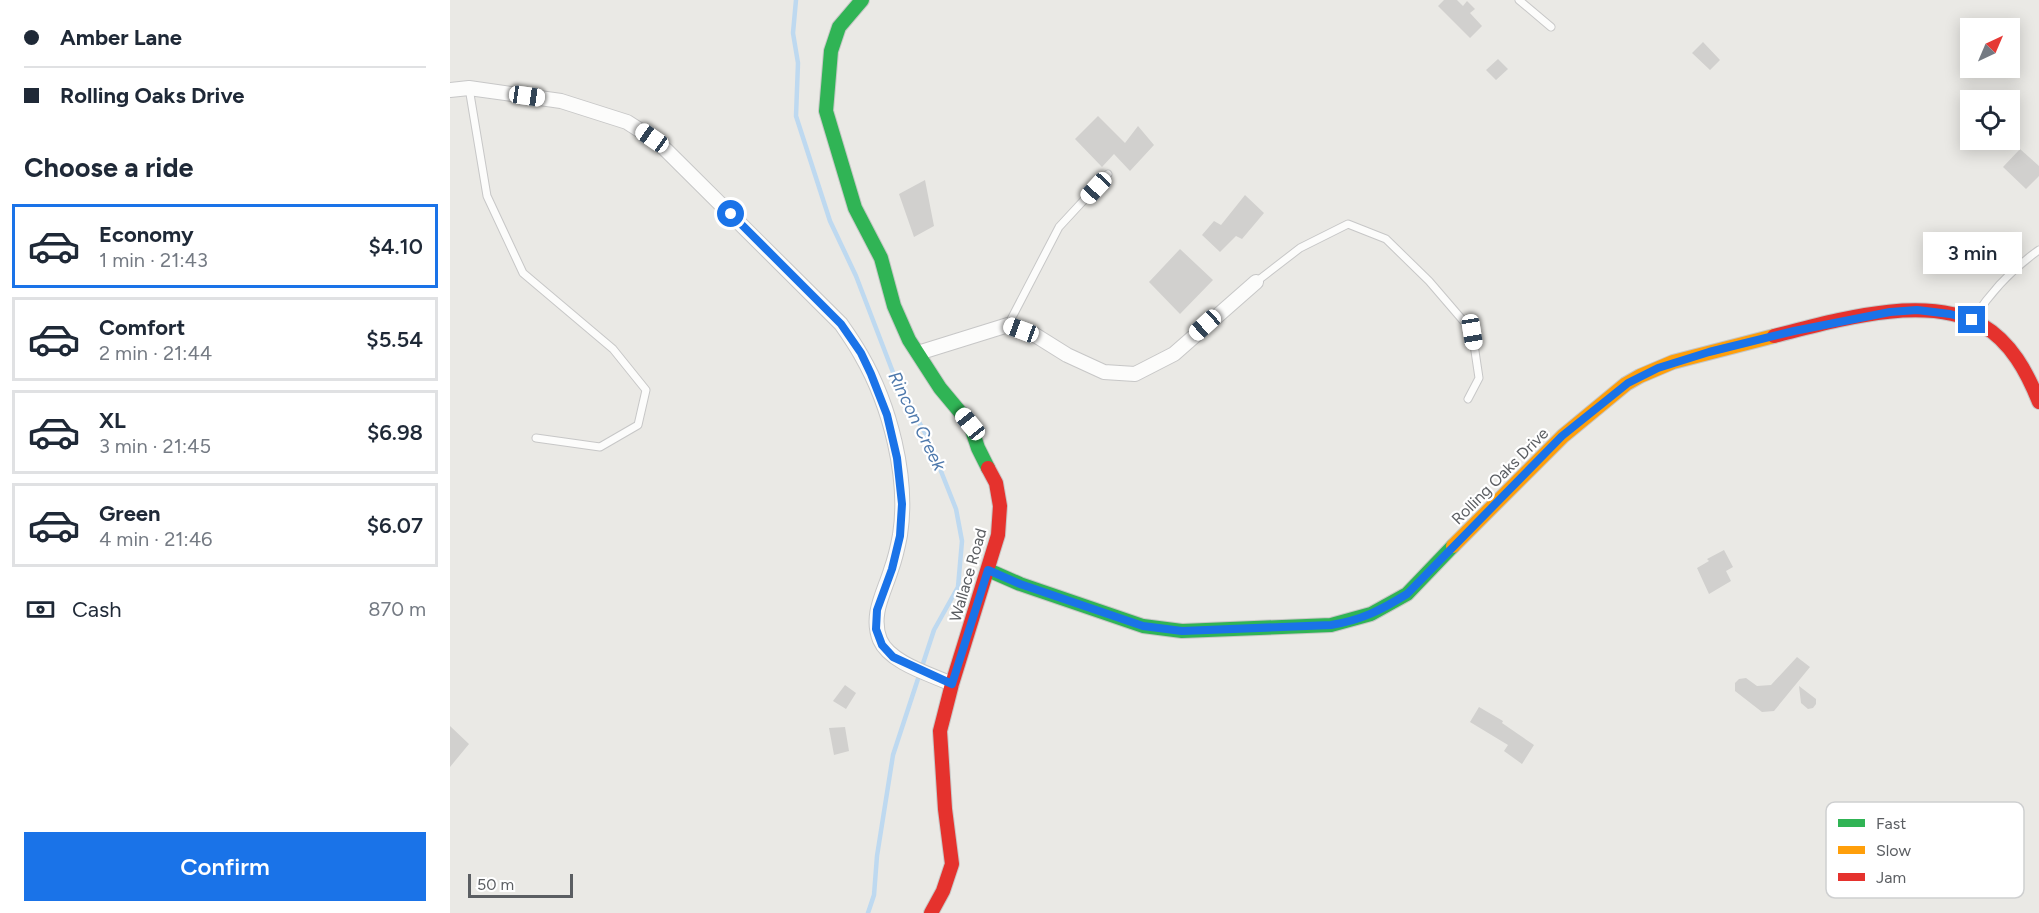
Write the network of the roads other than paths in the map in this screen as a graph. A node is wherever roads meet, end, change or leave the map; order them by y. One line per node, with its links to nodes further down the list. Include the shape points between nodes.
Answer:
1 (862, 0): 11 (street, Wallace Road, via 840,27 831,51 826,111 855,208 881,258 894,306)
2 (1519, 0): 3 (lane)
3 (1551, 27)
4 (470, 88): 5 (street); 14 (lane, via 487,196 523,273 613,349 646,390 638,425 600,447); 16 (street, via 561,101 640,129 666,150 841,324 871,374 887,415 897,458 901,528 877,610 876,629 882,645 893,657)
5 (450, 90)
6 (1108, 174): 10 (lane, via 1059,227)
7 (2039, 250): 9 (lane, via 2015,267 1991,292)
8 (1256, 282): 10 (street, via 1173,354 1135,374 1104,372); 12 (lane, via 1300,248 1348,224 1386,239 1429,281 1472,332 1479,378)
9 (1972, 320): 13 (street, Rolling Oaks Drive, via 1997,335 2021,363); 15 (street, Rolling Oaks Drive, via 1917,310 1890,312 1784,333 1658,368 1628,383 1562,436 1407,594 1352,621 1182,631 1143,626)
10 (1008, 325): 11 (street)
11 (918, 353): 15 (street, Wallace Road, via 970,424 996,483 1000,506 998,535)
12 (1468, 399)
13 (2039, 402)
14 (536, 438)
15 (988, 570): 16 (street, Wallace Road)
16 (952, 684): 17 (street, Wallace Road, via 940,731 952,864)
17 (932, 913)

